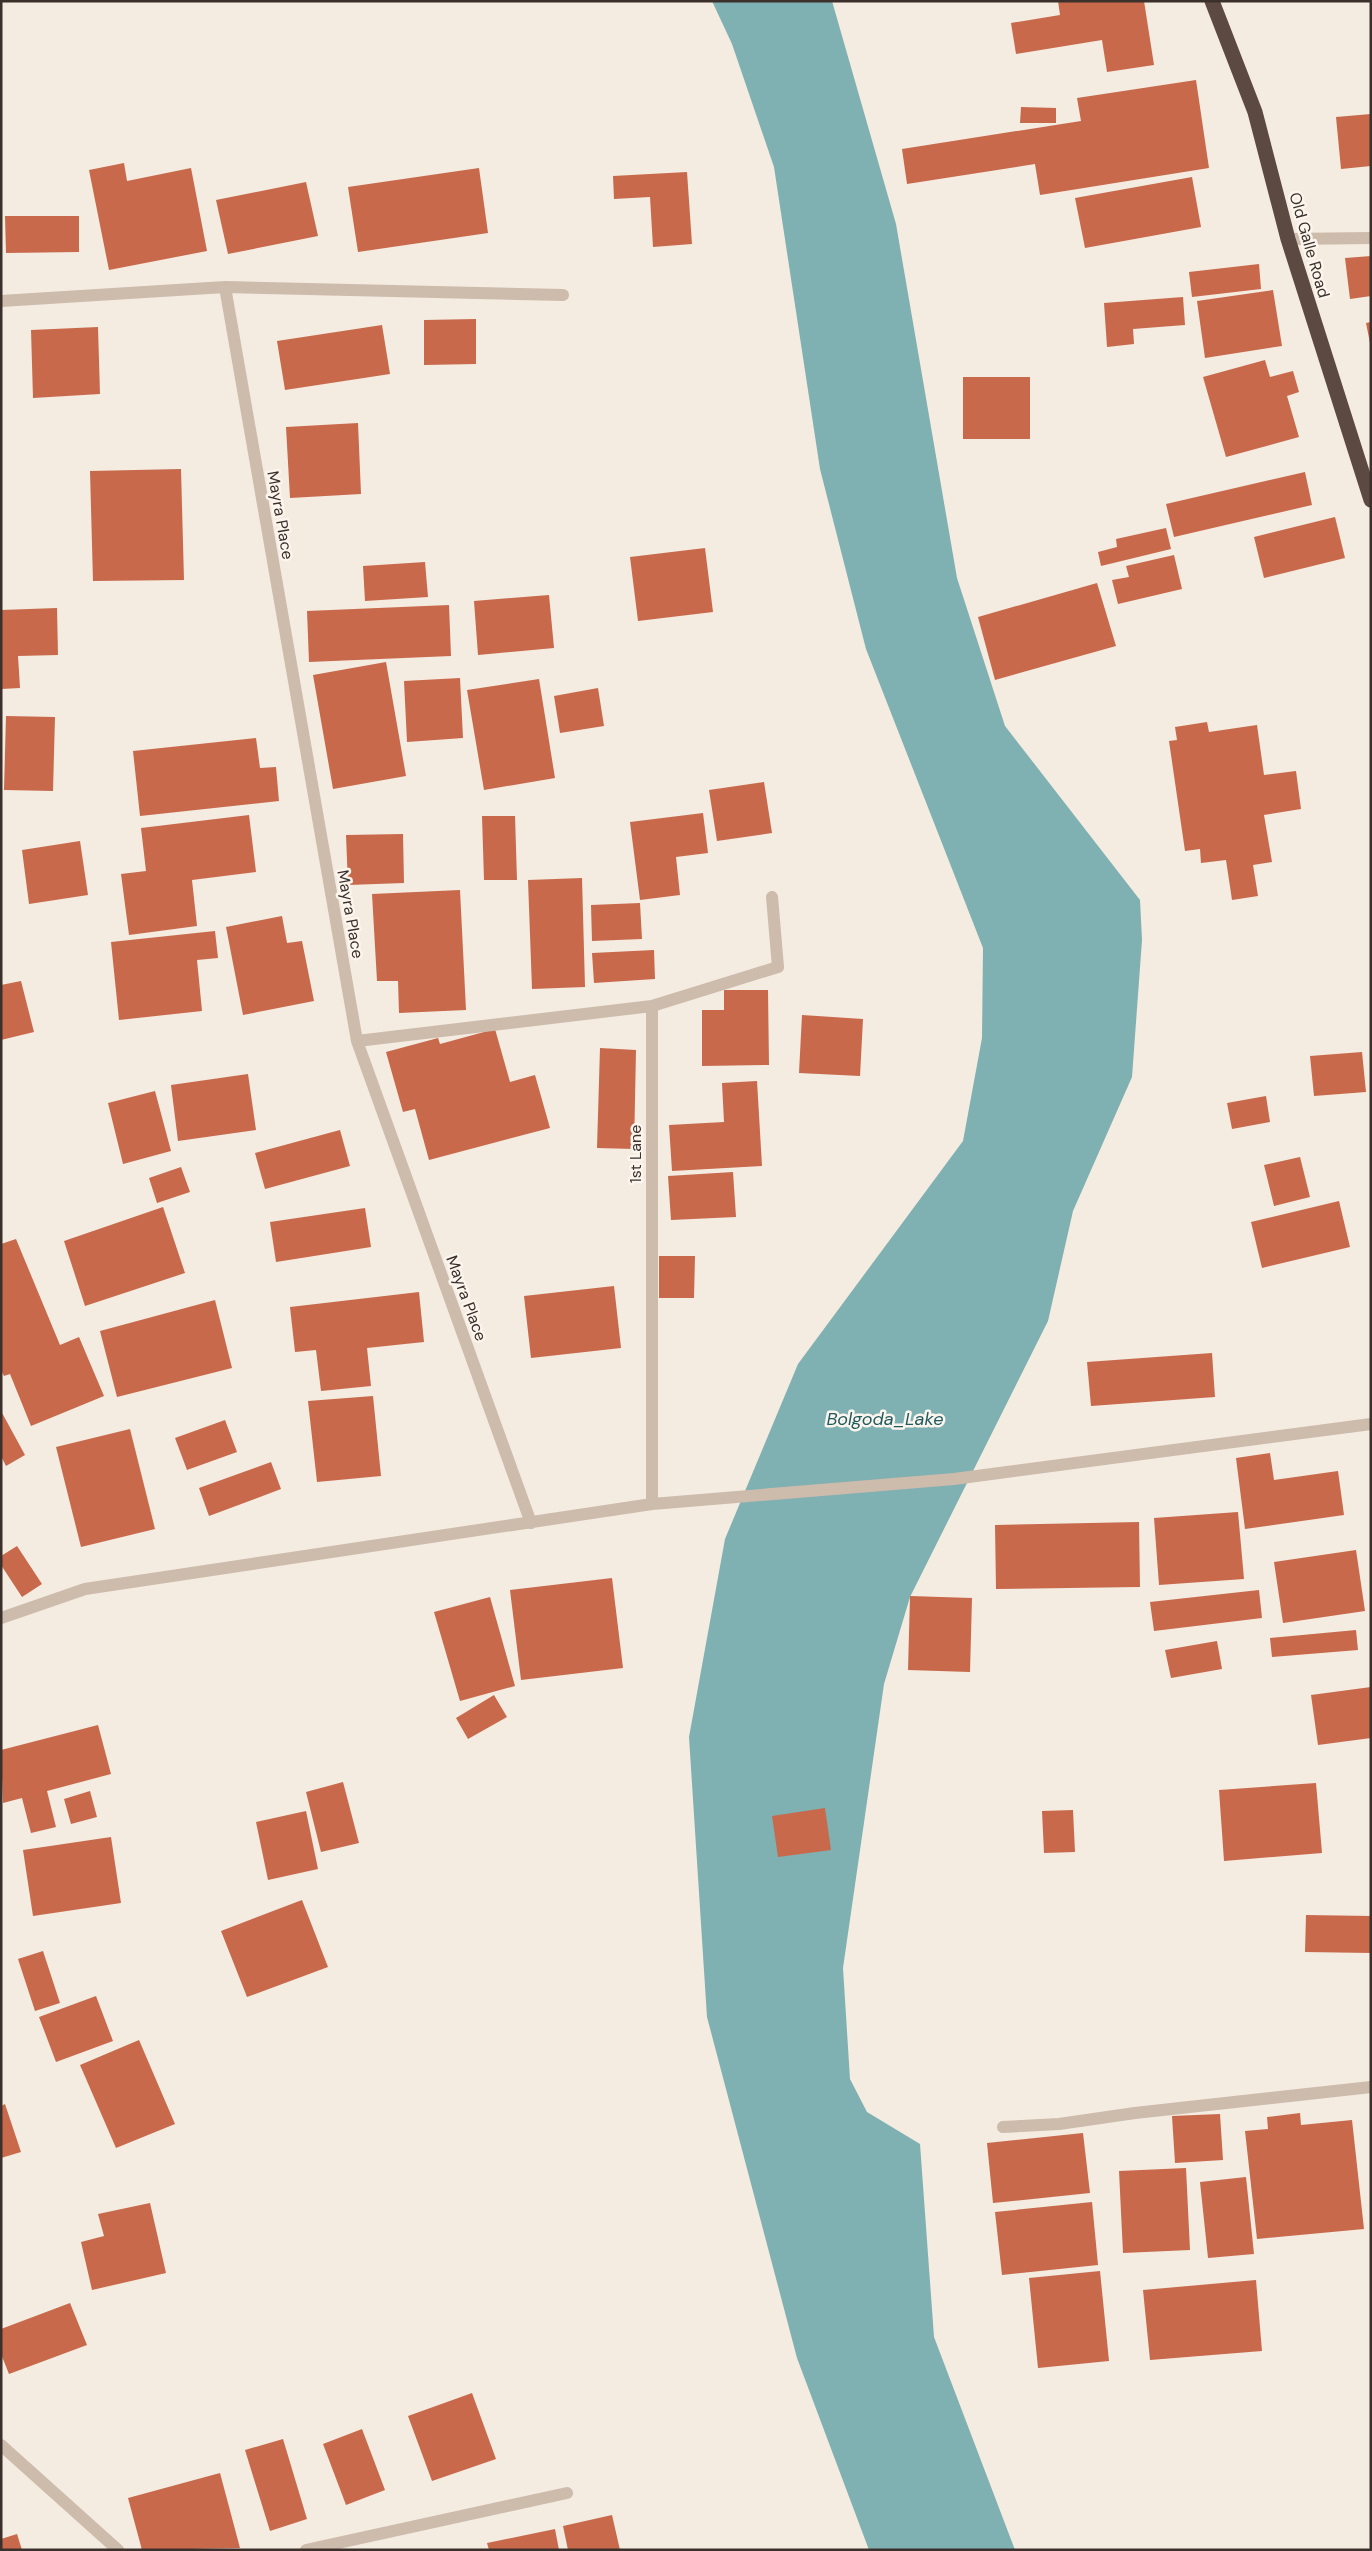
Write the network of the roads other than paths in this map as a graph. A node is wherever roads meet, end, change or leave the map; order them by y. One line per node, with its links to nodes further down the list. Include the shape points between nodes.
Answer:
1 (1212, 1): 3 (highway, Old Galle Road, via 1255,112)
2 (1371, 238): 3 (street)
3 (1288, 239): 7 (highway, Old Galle Road)
4 (225, 287): 5 (street); 6 (street); 10 (street, Mayra Place)
5 (563, 295)
6 (1, 301)
7 (1371, 500)
8 (772, 897): 9 (street, via 778,967)
9 (652, 1006): 10 (street); 12 (street, 1st Lane)
10 (357, 1041): 13 (street, Mayra Place)
11 (1371, 1424): 12 (street, via 954,1479)
12 (652, 1504): 13 (street)
13 (531, 1523): 14 (street, via 84,1589)
14 (1, 1618)
15 (1371, 2087): 16 (street, via 1059,2124)
16 (1003, 2127)
17 (1, 2445): 19 (street)
18 (567, 2493): 20 (street)
19 (118, 2550)
20 (306, 2550)

